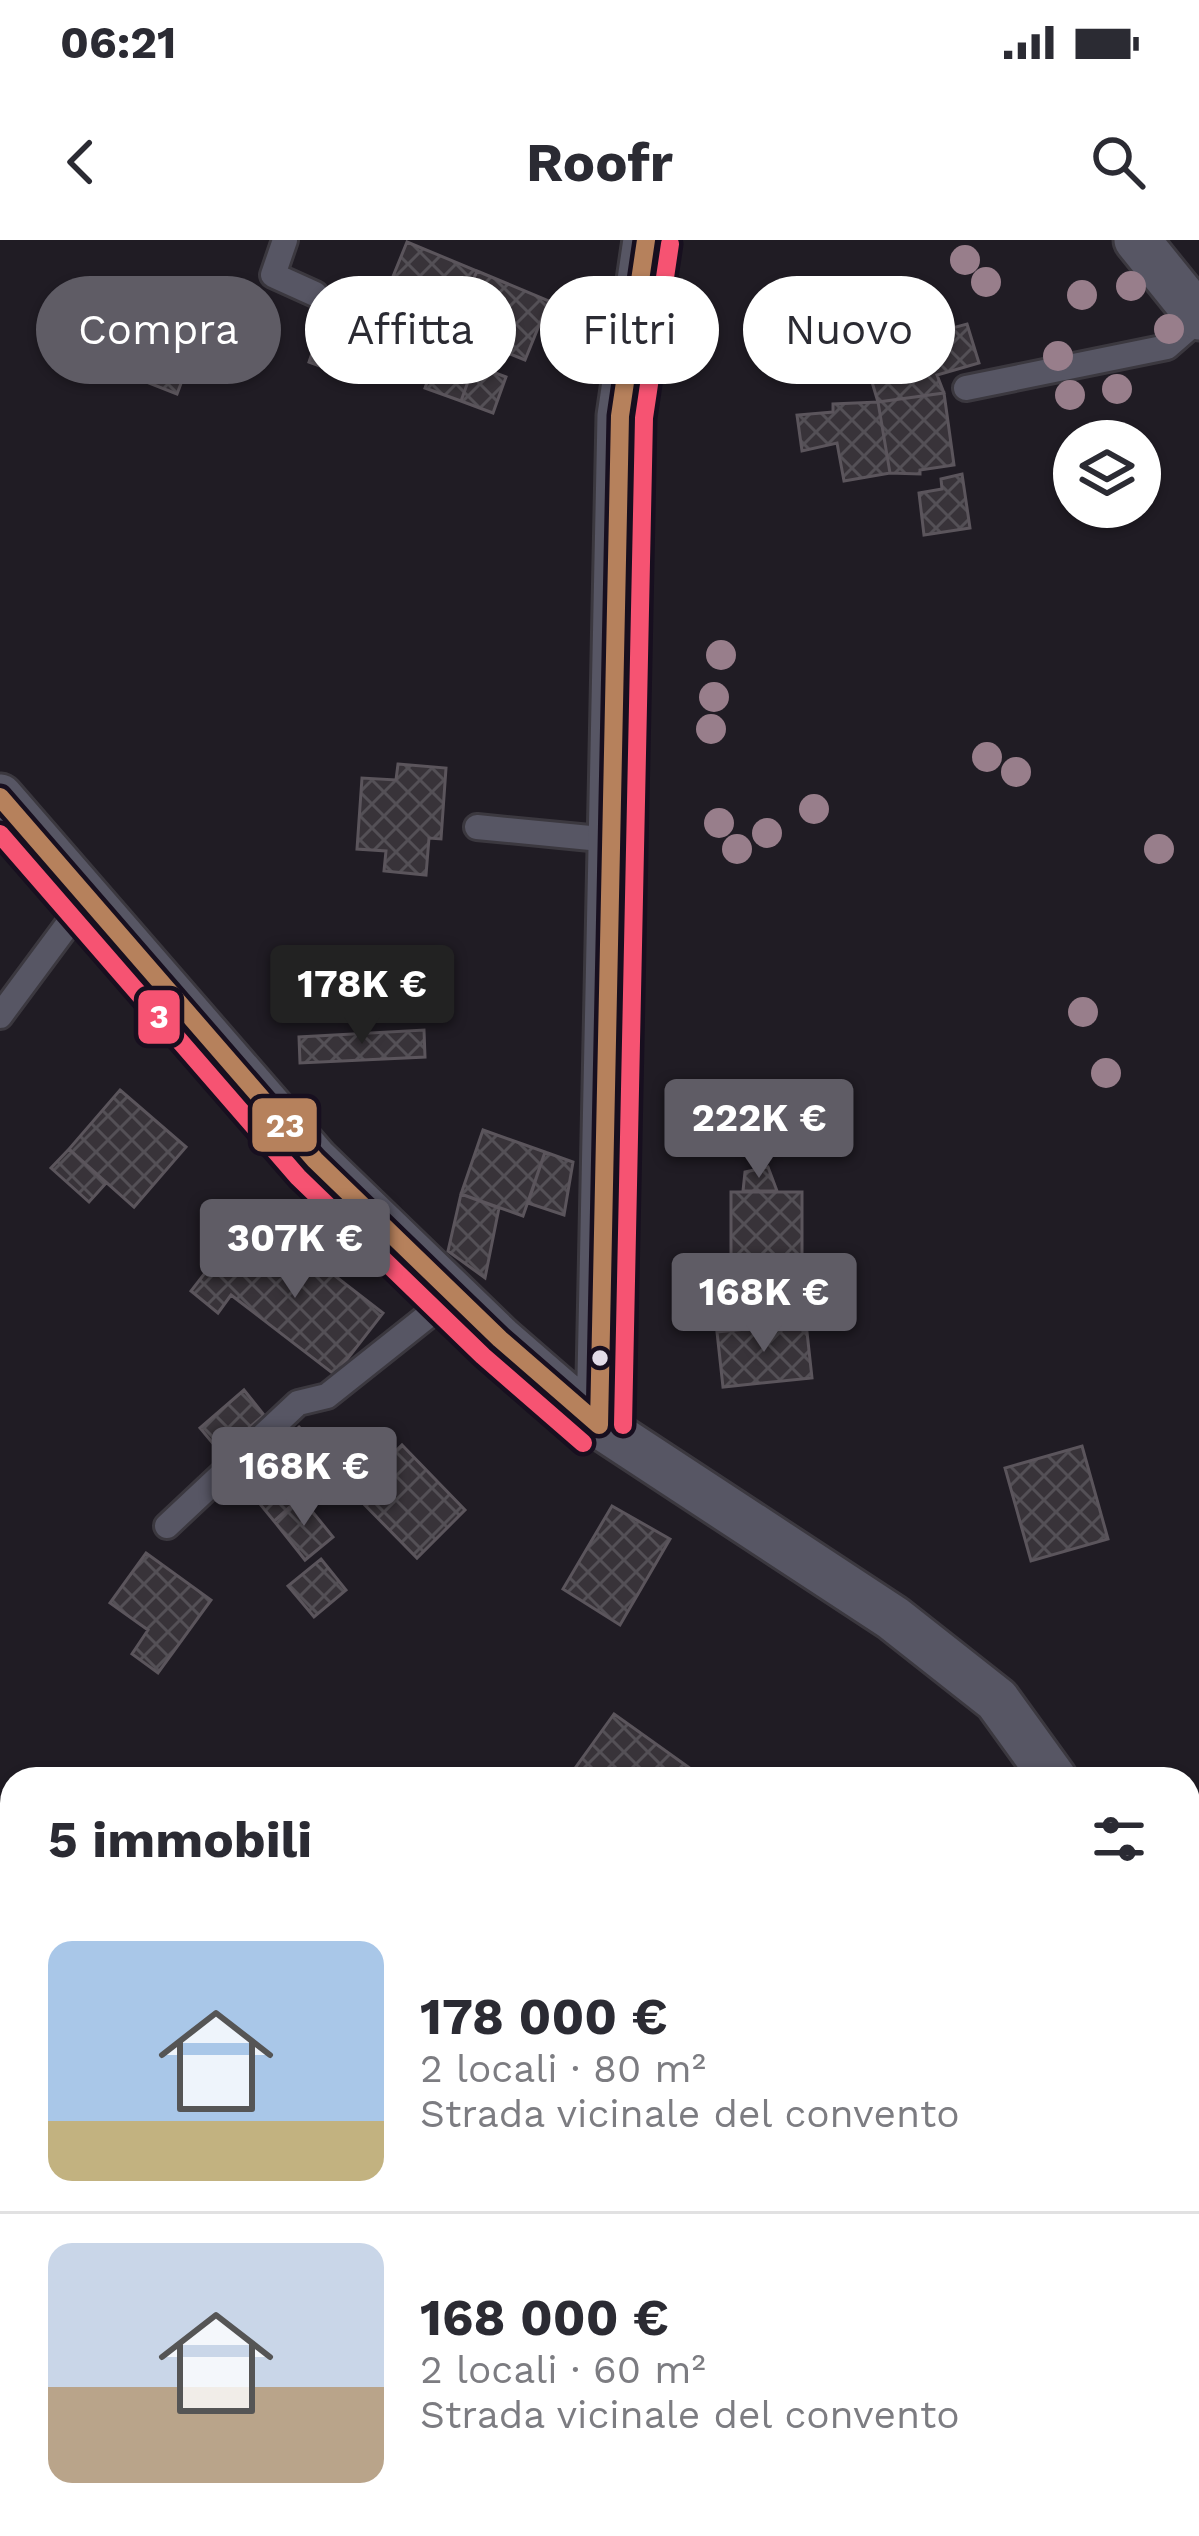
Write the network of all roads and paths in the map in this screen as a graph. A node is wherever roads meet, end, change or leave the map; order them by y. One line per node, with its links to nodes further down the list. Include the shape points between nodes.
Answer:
1 (285, 240): 4 (lane, via 273,275)
2 (646, 240): 9 (street, via 620,416)
3 (1137, 240): 5 (street)
4 (305, 289)
5 (1199, 318): 6 (lane, via 1167,346)
6 (966, 388)
7 (0, 797): 10 (street)
8 (477, 827): 9 (lane)
9 (611, 841): 13 (street)
10 (88, 896): 11 (lane); 12 (street, via 315,1160)
11 (0, 1016)
12 (454, 1295): 13 (street); 14 (lane, via 327,1396 298,1402)
13 (599, 1425): 15 (street, via 893,1618 997,1700)
14 (167, 1526)
15 (1045, 1767)

